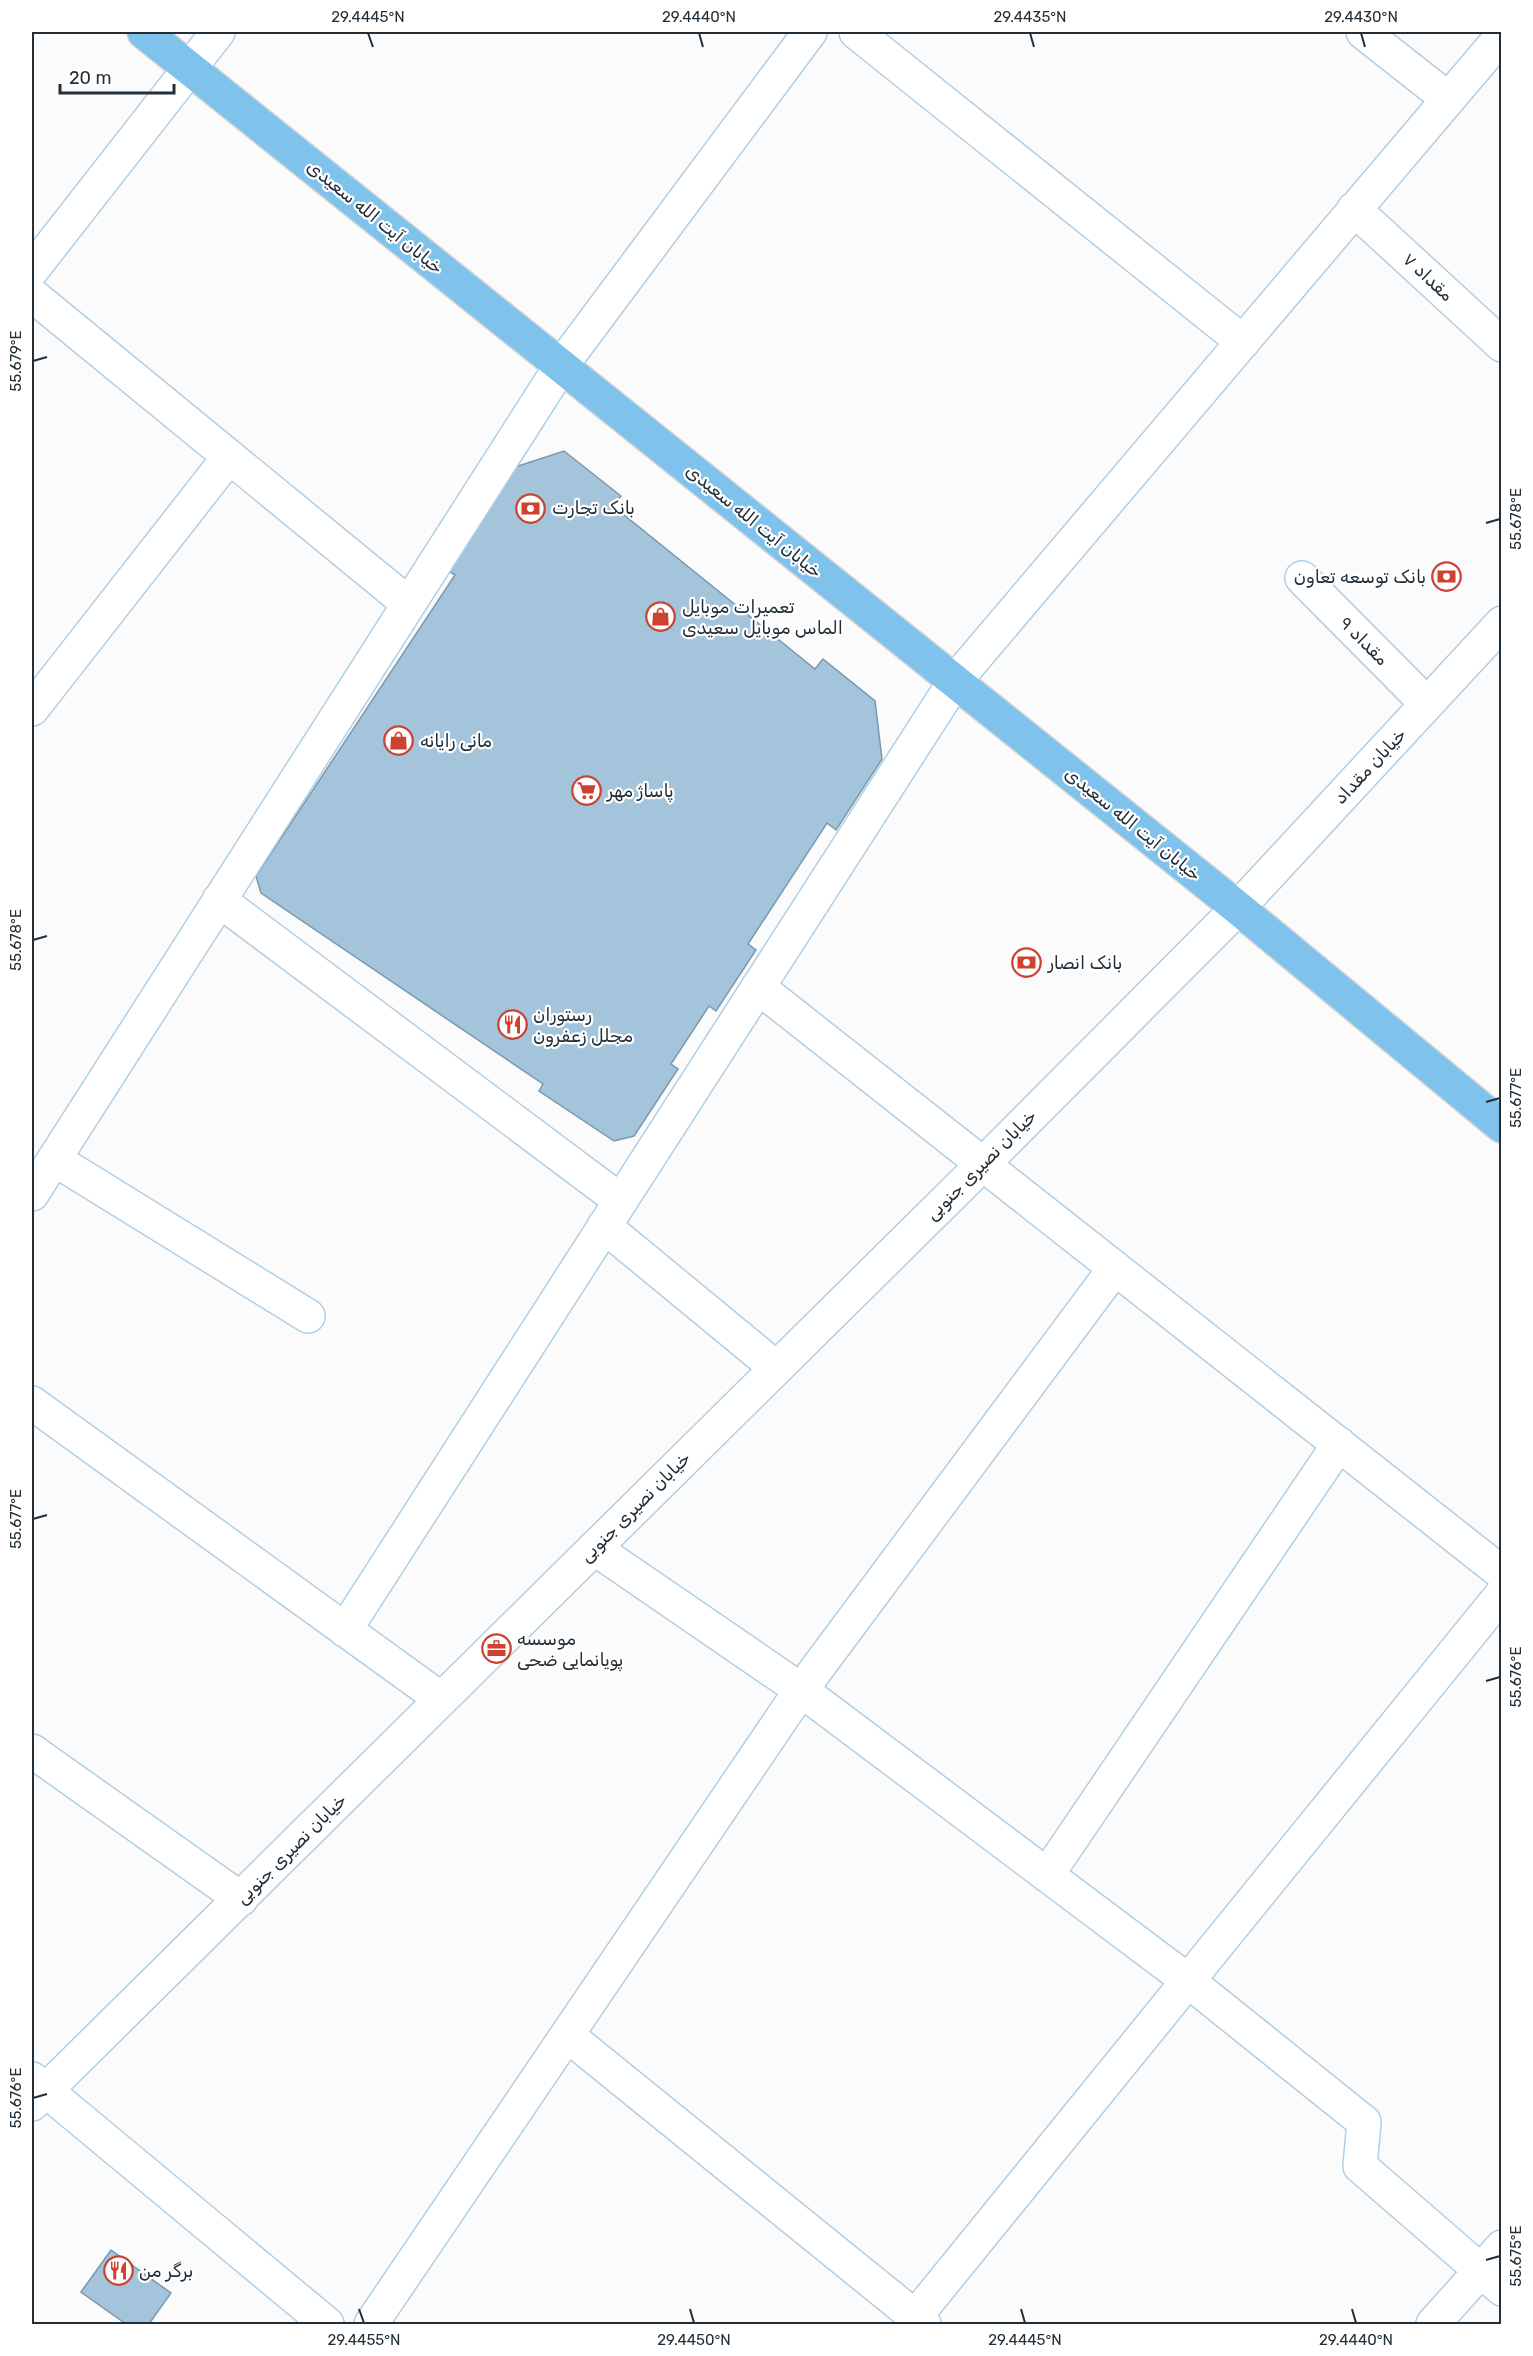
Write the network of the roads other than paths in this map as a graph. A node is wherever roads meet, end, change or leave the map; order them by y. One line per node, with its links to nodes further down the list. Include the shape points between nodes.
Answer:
1 (144, 32): 7 (main road, خیابان آیت الله سعیدی)
2 (218, 32): 7 (street)
3 (810, 32): 14 (street)
4 (856, 32): 12 (street)
5 (1363, 32): 8 (street)
6 (1502, 36): 8 (street)
7 (189, 68): 10 (street); 14 (main road, خیابان آیت الله سعیدی)
8 (1448, 99): 9 (street)
9 (1354, 210): 12 (street); 13 (street, ۷ مقداد)
10 (32, 270)
11 (32, 295): 15 (street)
12 (1243, 342): 19 (street)
13 (1502, 345)
14 (561, 366): 17 (street); 19 (main road, خیابان آیت الله سعیدی)
15 (229, 457): 17 (street); 21 (street)
16 (1302, 578): 20 (street, مقداد ۹)
17 (409, 604): 22 (street)
18 (1502, 623): 20 (street, خیابان مقداد)
19 (954, 681): 23 (main road, خیابان آیت الله سعیدی); 24 (street)
20 (1427, 704): 23 (street, خیابان مقداد)
21 (32, 709)
22 (219, 900): 26 (street); 29 (street)
23 (1238, 908): 25 (main road, خیابان آیت الله سعیدی); 27 (street, خیابان نصیری جنوبی)
24 (758, 987): 27 (street); 29 (street)
25 (1502, 1126)
26 (54, 1159): 28 (street); 31 (street)
27 (983, 1164): 30 (street); 32 (street, خیابان نصیری جنوبی)
28 (32, 1194)
29 (612, 1214): 32 (street); 38 (street)
30 (1115, 1268): 34 (street); 39 (street)
31 (308, 1316)
32 (776, 1367): 35 (street, خیابان نصیری جنوبی)
33 (32, 1403): 38 (street)
34 (1339, 1444): 36 (street); 42 (street)
35 (594, 1548): 39 (street); 40 (street, خیابان نصیری جنوبی)
36 (1502, 1573)
37 (1502, 1594): 44 (street)
38 (345, 1630): 40 (street)
39 (801, 1690): 42 (street); 45 (street)
40 (441, 1699): 43 (street, خیابان نصیری جنوبی)
41 (32, 1751): 43 (street)
42 (1047, 1875): 44 (street)
43 (241, 1899): 46 (street, خیابان نصیری جنوبی)
44 (1187, 1980): 47 (street, via 1364,2122 1360,2166); 48 (street)
45 (567, 2035): 48 (street); 50 (street)
46 (36, 2091): 49 (street)
47 (1494, 2269): 51 (street)
48 (919, 2321)
49 (327, 2325)
50 (370, 2325)
51 (1433, 2325)

